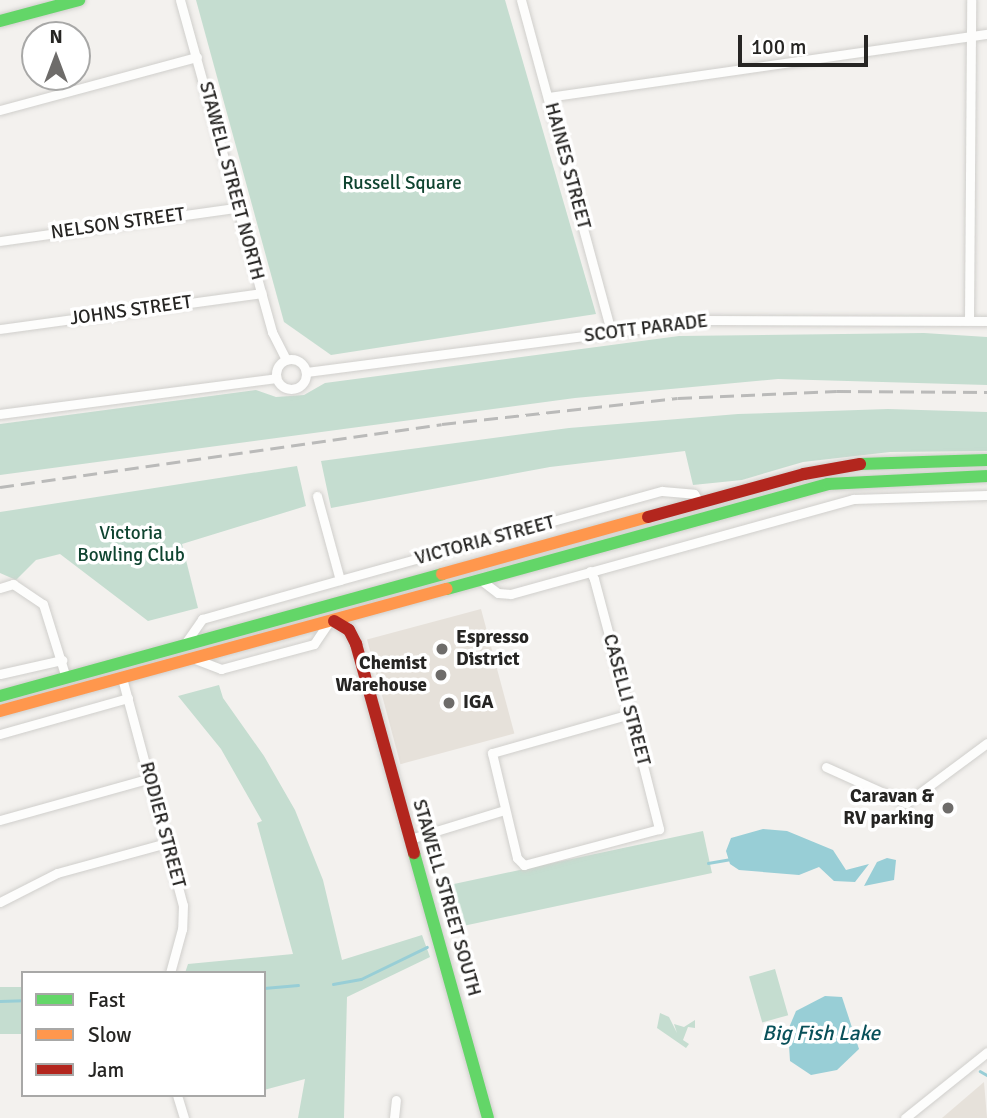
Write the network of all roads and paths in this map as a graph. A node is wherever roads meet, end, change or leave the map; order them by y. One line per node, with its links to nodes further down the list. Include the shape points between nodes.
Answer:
1 (79, 0): 5 (main road)
2 (180, 0): 8 (street, STAWELL STREET NORTH)
3 (522, 0): 9 (street, HAINES STREET)
4 (971, 0): 7 (street)
5 (0, 21)
6 (987, 34): 7 (street)
7 (970, 36): 9 (street); 14 (street)
8 (197, 57): 10 (street); 11 (street, STAWELL STREET NORTH)
9 (548, 97): 17 (street, HAINES STREET)
10 (0, 110)
11 (236, 208): 12 (street, NELSON STREET); 13 (street, STAWELL STREET NORTH)
12 (0, 240)
13 (262, 293): 16 (street, JOHNS STREET); 18 (street, STAWELL STREET NORTH, via 272,332)
14 (969, 320): 15 (street, SCOTT PARADE); 17 (street, SCOTT PARADE, via 705,320)
15 (987, 321)
16 (0, 328)
17 (611, 332): 19 (street, SCOTT PARADE)
18 (286, 360): 19 (street, via 299,360); 20 (street, via 279,365)
19 (307, 372): 20 (street, via 298,388 281,386)
20 (276, 378): 21 (street)
21 (0, 414)
22 (987, 460): 26 (main road, VICTORIA STREET, via 848,465)
23 (987, 477): 27 (main road, VICTORIA STREET, via 849,481)
24 (987, 495): 28 (street, via 859,498)
25 (317, 496): 31 (street)
26 (699, 502): 27 (main road); 31 (street, via 694,494 662,491); 35 (main road, VICTORIA STREET)
27 (705, 518): 28 (street); 32 (main road, VICTORIA STREET)
28 (711, 537): 29 (street)
29 (590, 571): 32 (street, via 506,595); 48 (street, CASELLI STREET)
30 (0, 579): 33 (street)
31 (340, 580): 38 (street, via 202,619)
32 (482, 581): 36 (main road, VICTORIA STREET)
33 (13, 584): 34 (street); 39 (street, via 45,608)
34 (0, 588)
35 (335, 603): 36 (main road); 38 (main road, VICTORIA STREET)
36 (354, 615): 37 (main road, VICTORIA STREET); 44 (main road, STAWELL STREET SOUTH)
37 (331, 622): 43 (main road, VICTORIA STREET); 44 (main road, STAWELL STREET SOUTH, via 354,636)
38 (184, 645): 40 (main road, VICTORIA STREET)
39 (62, 660): 41 (street); 42 (street)
40 (118, 663): 42 (main road, VICTORIA STREET); 43 (main road)
41 (0, 674)
42 (66, 678): 45 (main road, VICTORIA STREET)
43 (122, 678): 46 (street, RODIER STREET); 47 (main road, VICTORIA STREET)
44 (368, 688): 55 (main road, STAWELL STREET SOUTH)
45 (0, 696)
46 (128, 698): 49 (street); 52 (street, RODIER STREET)
47 (0, 711)
48 (630, 714): 53 (street, via 492,753); 53 (street, CASELLI STREET, via 659,829 524,865 517,858)
49 (0, 734)
50 (987, 743): 51 (street, via 906,803)
51 (826, 767)
52 (150, 778): 54 (street); 56 (street, RODIER STREET)
53 (504, 810): 55 (street)
54 (0, 820)
55 (410, 839): 64 (main road, STAWELL STREET SOUTH)
56 (167, 843): 57 (street, via 51,876); 58 (street, RODIER STREET, via 184,916)
57 (0, 902)
58 (170, 971)
59 (987, 1052): 65 (street)
60 (178, 1097): 62 (street)
61 (396, 1100): 63 (street)
62 (184, 1118)
63 (394, 1118)
64 (488, 1118)
65 (905, 1118)

